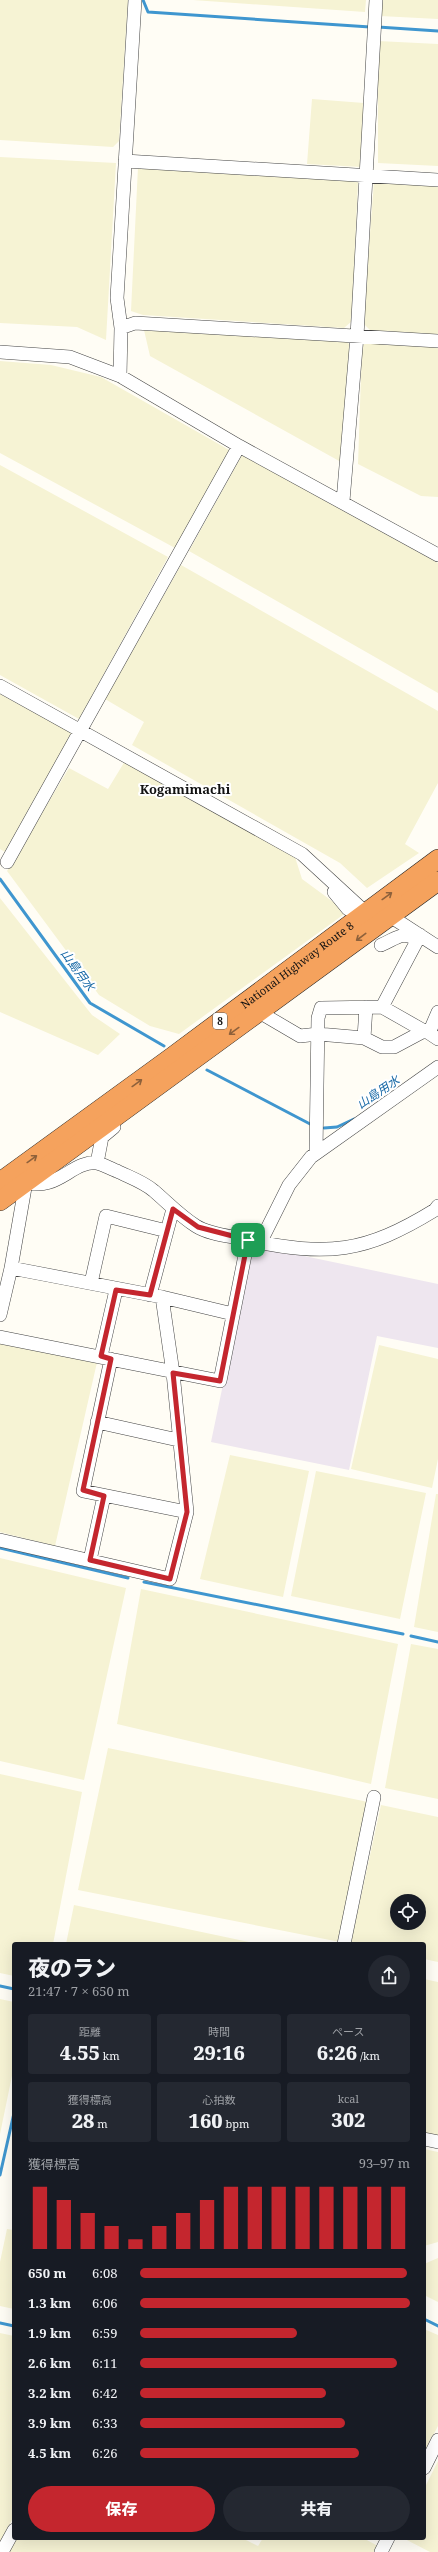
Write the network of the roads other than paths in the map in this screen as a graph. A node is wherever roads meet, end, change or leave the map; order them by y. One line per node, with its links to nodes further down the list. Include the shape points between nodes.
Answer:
1 (135, 0): 3 (street)
2 (376, 0): 4 (street)
3 (125, 161): 4 (street); 6 (street, via 117,298)
4 (365, 175): 5 (street); 7 (street)
5 (438, 180)
6 (121, 328): 7 (street, via 135,323); 10 (street)
7 (357, 336): 8 (street); 12 (street)
8 (438, 341)
9 (0, 352): 10 (street, via 70,357)
10 (120, 376): 11 (street)
11 (239, 446): 12 (street); 15 (street)
12 (343, 501): 13 (street)
13 (438, 555)
14 (0, 686): 15 (street)
15 (81, 730): 17 (street); 19 (street, via 302,854)
16 (438, 859): 19 (highway, National Highway Route 8 / 8, one-way to 16)
17 (7, 862)
18 (438, 881): 20 (highway, National Highway Route 8 / 8)
19 (356, 911): 35 (highway, National Highway Route 8 / 8, one-way to 19, via 166,1062)
20 (390, 916): 21 (street); 26 (highway, National Highway Route 8 / 8, one-way to 26)
21 (418, 938): 22 (street, via 400,936); 23 (street); 25 (street)
22 (381, 945)
23 (438, 947)
24 (366, 1007): 25 (street); 28 (street, via 321,1008); 30 (street)
25 (382, 1007): 29 (street)
26 (259, 1012): 28 (street, via 300,1036); 32 (highway, National Highway Route 8 / 8, one-way to 32)
27 (438, 1012): 29 (street)
28 (318, 1034): 30 (street); 33 (street)
29 (431, 1035): 30 (street, via 424,1031 394,1047 382,1047)
30 (364, 1038)
31 (438, 1067): 33 (street)
32 (173, 1076): 34 (street, via 157,1096 102,1137); 36 (highway, National Highway Route 8 / 8)
33 (316, 1153): 41 (street, via 289,1186)
34 (97, 1163): 36 (street, via 82,1165 56,1181); 38 (street, via 153,1190)
35 (4, 1178): 36 (street)
36 (26, 1182): 37 (highway, National Highway Route 8 / 8); 42 (street)
37 (0, 1201)
38 (173, 1209): 40 (street); 41 (street, via 198,1227)
39 (437, 1209): 41 (street, via 402,1230 376,1241 348,1247 320,1251 288,1249)
40 (167, 1231): 43 (street, via 106,1216); 45 (street)
41 (254, 1241): 46 (street)
42 (10, 1268): 43 (street); 47 (street)
43 (91, 1283): 44 (street)
44 (116, 1290): 45 (street); 49 (street)
45 (156, 1296): 46 (street); 50 (street)
46 (233, 1314): 50 (street, via 220,1381)
47 (0, 1315)
48 (0, 1337): 49 (street)
49 (106, 1358): 50 (street); 51 (street)
50 (173, 1373): 52 (street)
51 (97, 1422): 52 (street); 53 (street, via 83,1490)
52 (178, 1440): 54 (street)
53 (104, 1496): 54 (street); 56 (street)
54 (187, 1512): 56 (street, via 170,1579)
55 (0, 1540): 56 (street)
56 (90, 1560)
57 (374, 1797): 58 (street)
58 (344, 1942)
59 (426, 2139): 60 (street)
60 (438, 2142)
61 (438, 2440): 62 (street)
62 (426, 2464)
63 (12, 2534): 65 (street)
64 (387, 2540): 66 (street)
65 (2, 2552)
66 (381, 2552)

